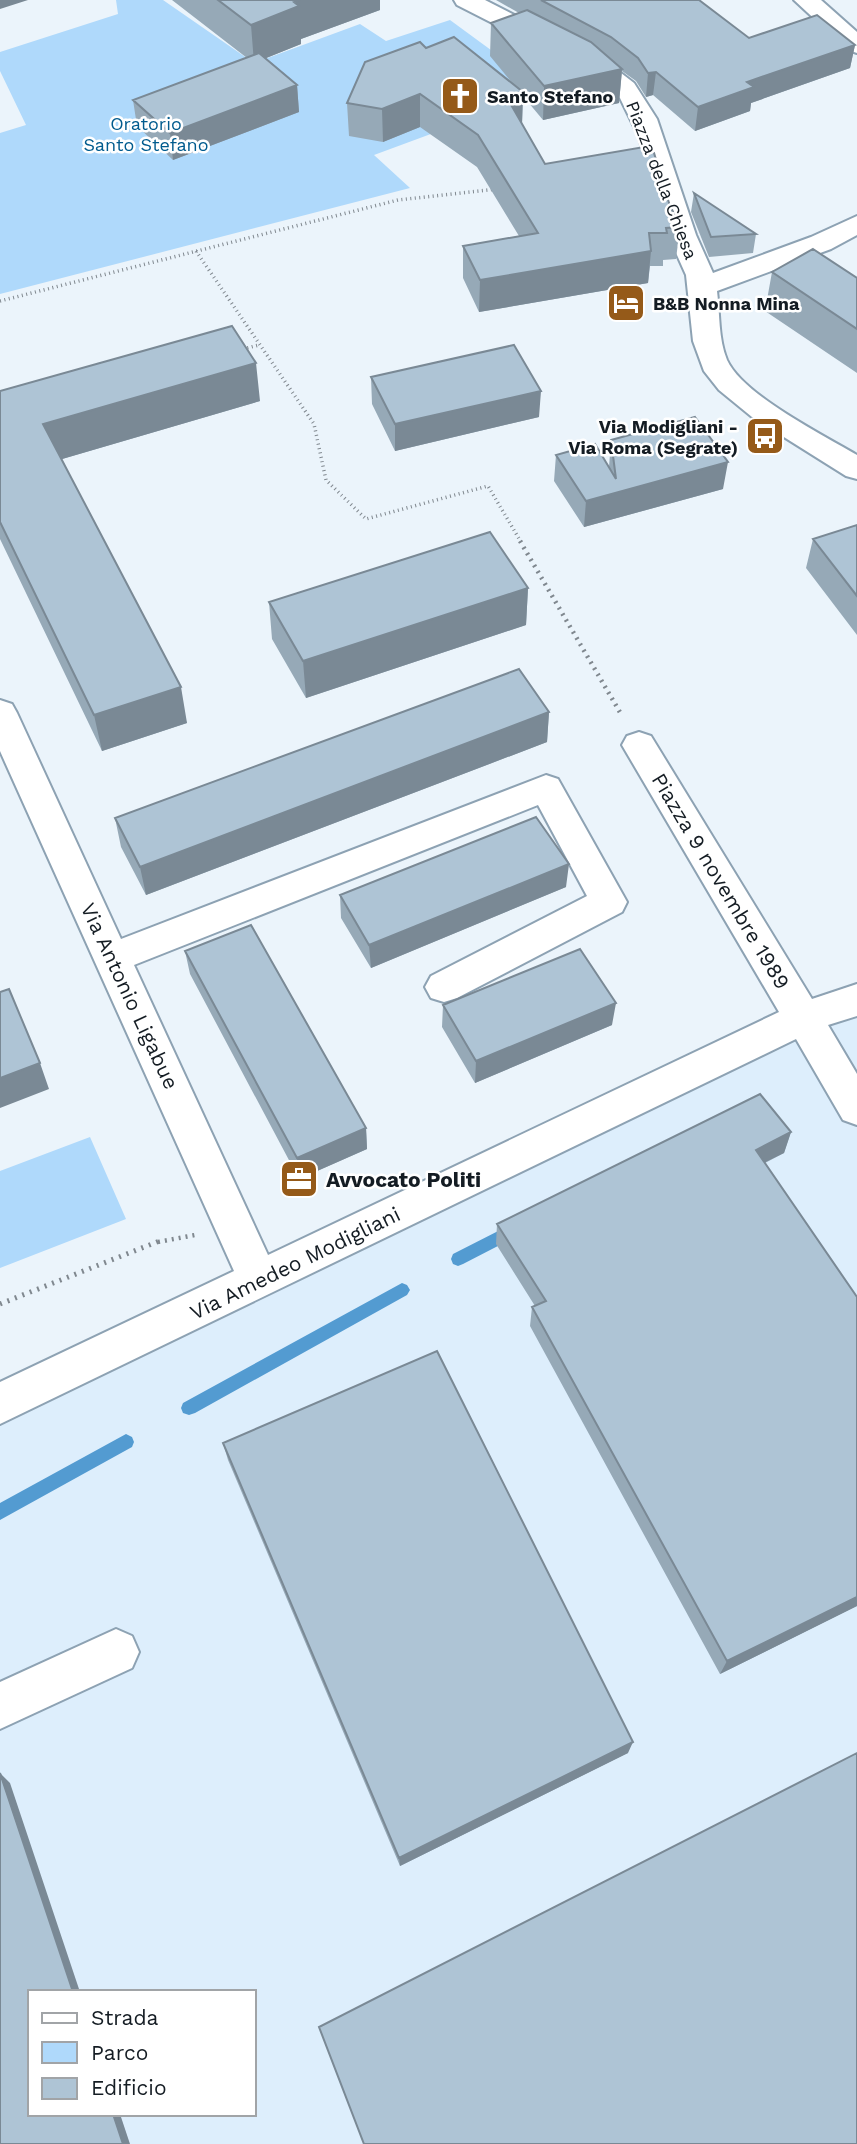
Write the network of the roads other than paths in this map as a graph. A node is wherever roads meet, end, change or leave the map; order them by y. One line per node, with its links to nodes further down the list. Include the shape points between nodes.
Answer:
1 (466, 0): 5 (street, Piazza della Chiesa, via 598,68 630,93)
2 (806, 0): 3 (street)
3 (857, 45)
4 (857, 224): 5 (street, via 821,243)
5 (703, 286): 6 (street, via 708,350 720,373 775,417)
6 (857, 469)
7 (0, 713): 9 (street, Via Antonio Ligabue)
8 (639, 745): 12 (street, Piazza 9 novembre 1989)
9 (112, 958): 10 (street, via 546,788 609,902); 14 (street, Via Antonio Ligabue)
10 (444, 987)
11 (857, 1000): 12 (street, Via Amedeo Modigliani)
12 (803, 1018): 13 (street, Piazza 9 novembre 1989); 14 (street, Via Amedeo Modigliani)
13 (857, 1108)
14 (259, 1280): 15 (street, Via Amedeo Modigliani)
15 (0, 1404)
16 (116, 1652): 17 (street)
17 (0, 1706)

